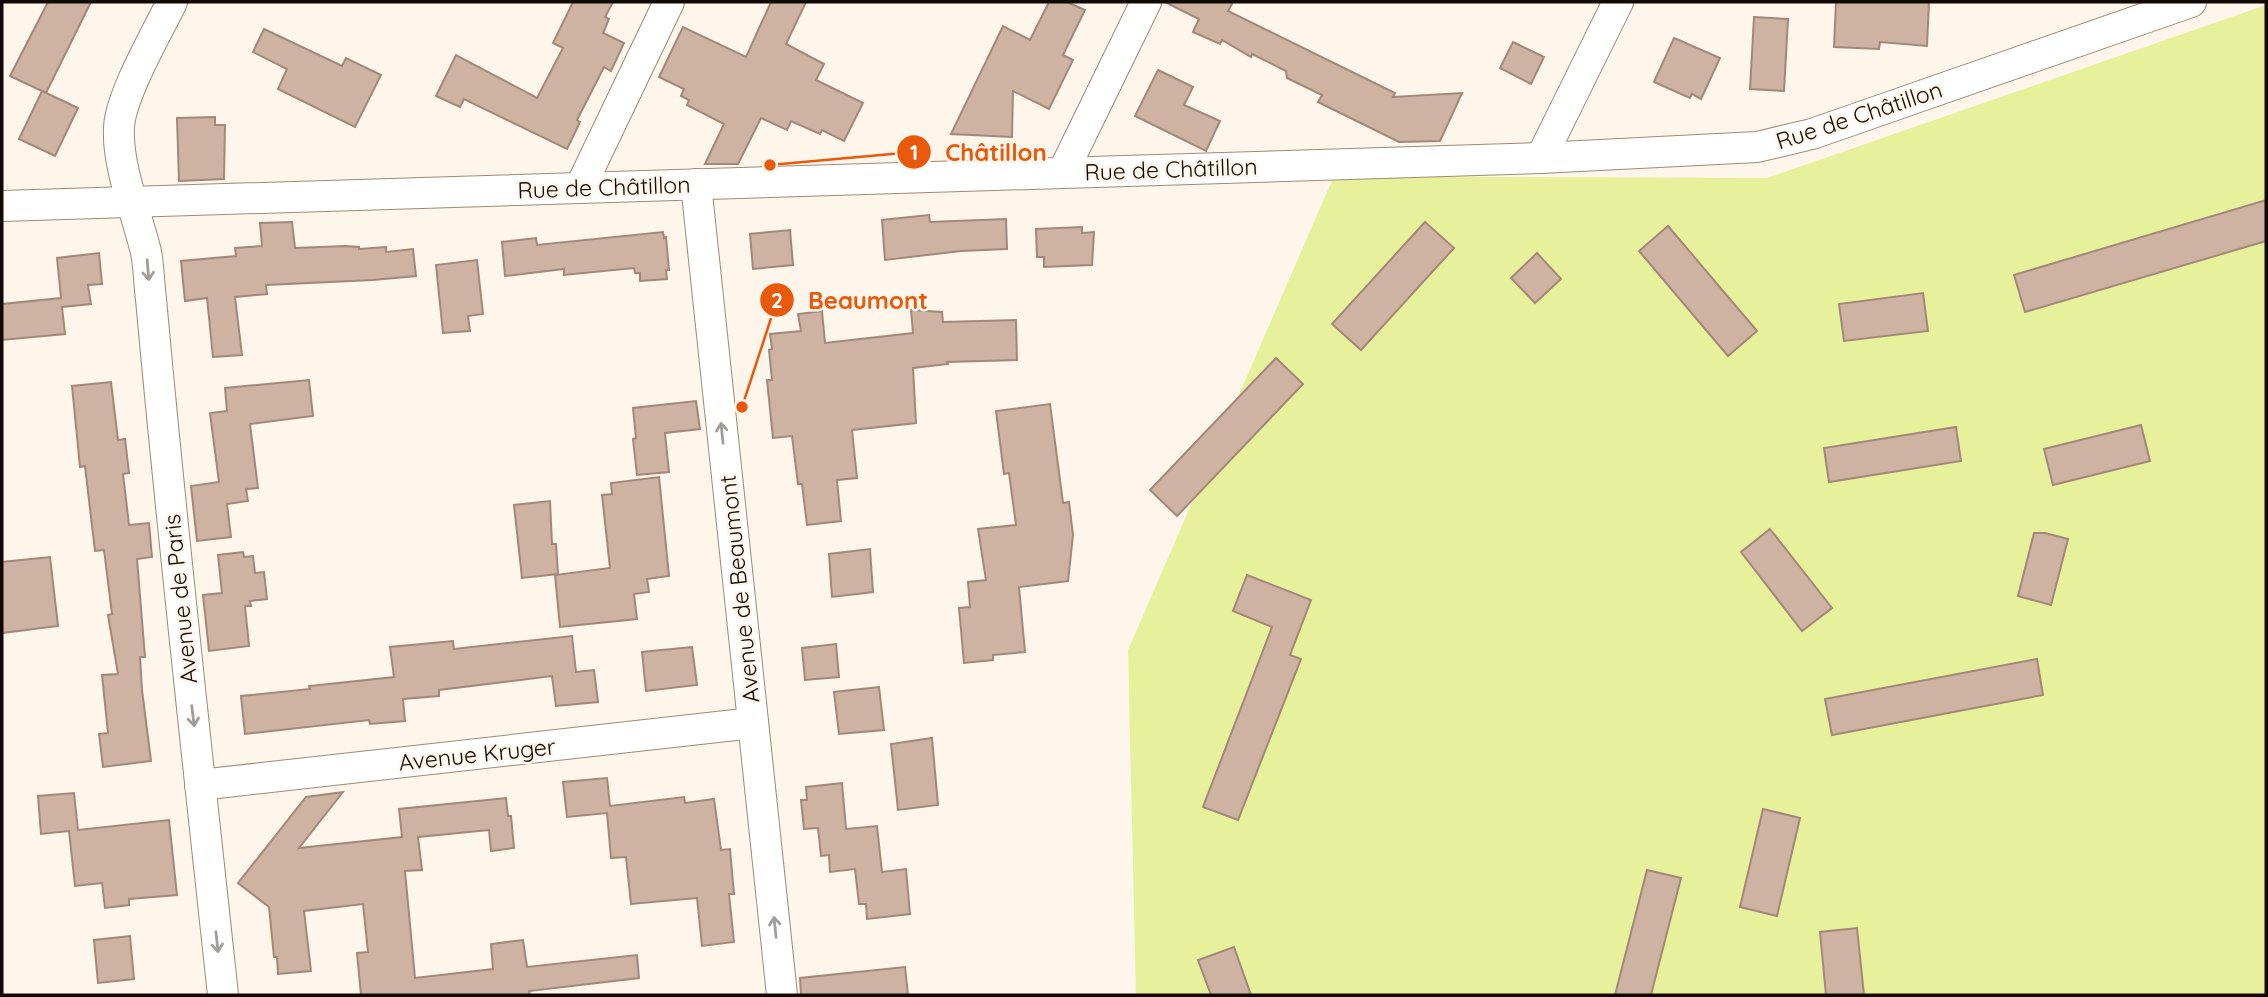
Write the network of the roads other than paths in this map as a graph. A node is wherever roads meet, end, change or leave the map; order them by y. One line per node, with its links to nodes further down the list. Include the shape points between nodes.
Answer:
1 (172, 2): 10 (street, Avenue de Paris, via 122,106 118,129)
2 (669, 2): 9 (street)
3 (1146, 2): 7 (street)
4 (1618, 2): 6 (street)
5 (2190, 2): 6 (street, Rue de Châtillon, via 1812,134 1757,147)
6 (1541, 158): 7 (street, Rue de Châtillon)
7 (1063, 172): 8 (street, Rue de Châtillon)
8 (696, 184): 9 (street, Rue de Châtillon); 12 (street, Avenue de Beaumont, one-way to 8)
9 (580, 188): 10 (street, Rue de Châtillon)
10 (132, 204): 11 (street, Rue de Châtillon); 13 (street, Avenue de Paris, one-way to 13, via 147,255)
11 (2, 206)
12 (753, 723): 13 (street, Avenue Kruger); 15 (street, Avenue de Beaumont, one-way to 12)
13 (200, 785): 14 (street, Avenue de Paris, one-way to 14)
14 (223, 995)
15 (782, 995)

